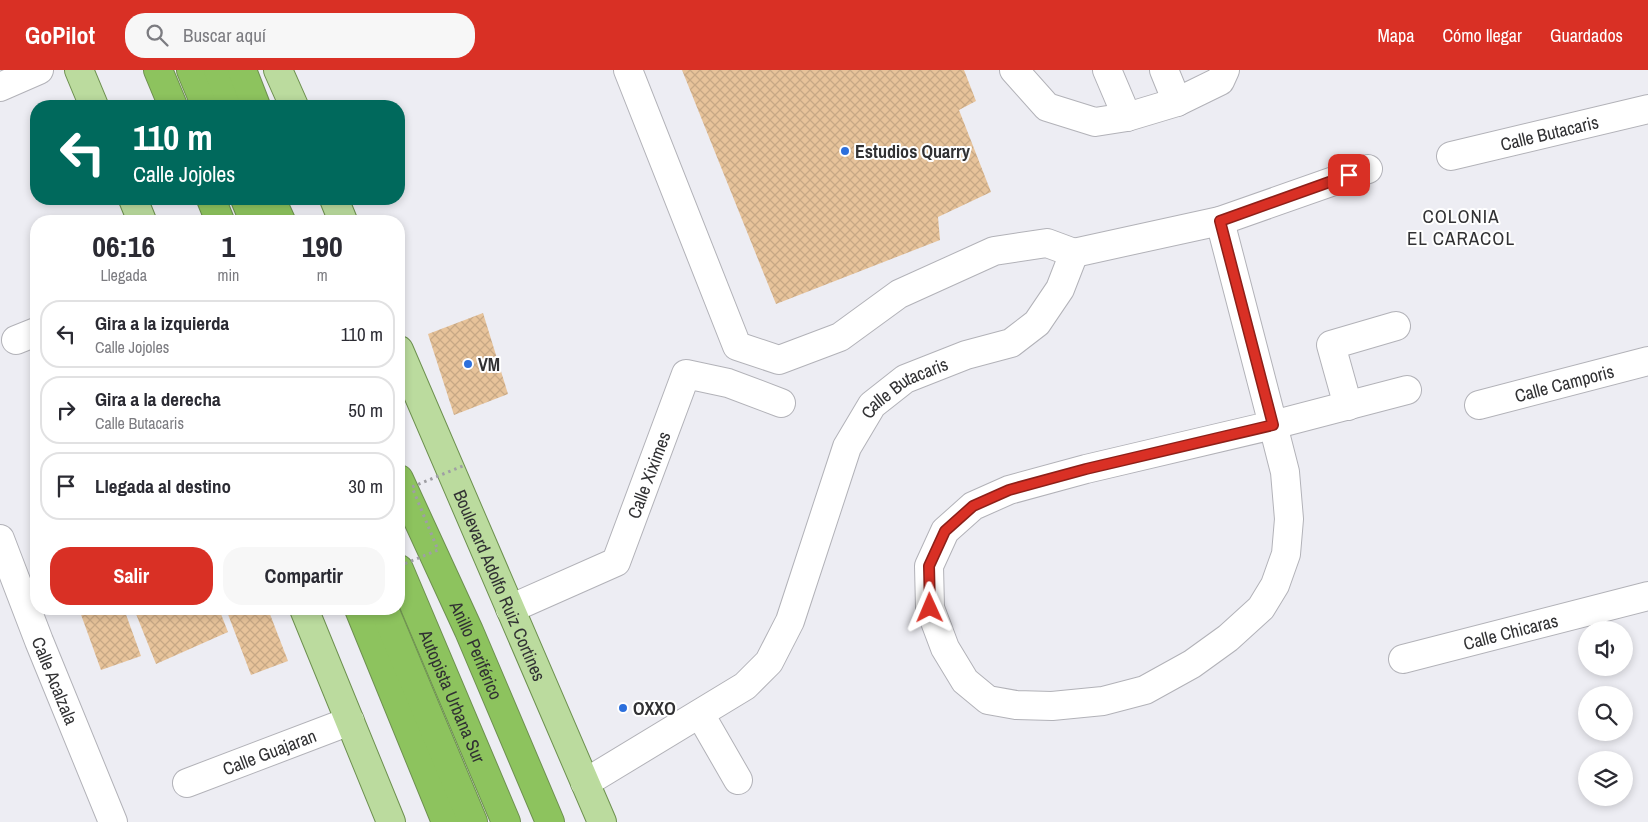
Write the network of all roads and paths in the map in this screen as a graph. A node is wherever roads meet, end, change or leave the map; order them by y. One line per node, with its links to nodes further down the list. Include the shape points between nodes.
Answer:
1 (39, 70): 14 (street)
2 (79, 70): 15 (main road)
3 (138, 70): 16 (highway)
4 (158, 70): 17 (highway)
5 (191, 70): 18 (highway)
6 (218, 70): 19 (highway)
7 (242, 70): 20 (highway)
8 (278, 70): 21 (main road)
9 (628, 70): 28 (street, via 737,346 779,360 840,337 899,294 994,251 1047,243)
10 (1014, 70): 24 (street, via 1047,107 1095,122)
11 (1107, 70): 24 (street)
12 (1164, 70): 22 (street)
13 (1225, 70): 22 (street, via 1220,81)
14 (0, 87)
15 (92, 100)
16 (150, 100)
17 (170, 100)
18 (204, 100)
19 (230, 100)
20 (254, 100)
21 (291, 100)
22 (1177, 102): 24 (street)
23 (1648, 108): 25 (street, Calle Butacaris)
24 (1127, 117)
25 (1451, 156)
26 (1368, 169): 27 (street)
27 (1220, 221): 28 (street); 36 (street)
28 (1074, 253): 48 (street, Calle Butacaris, via 1060,289 1037,323 1011,343 966,355 905,379 872,405 847,447 790,621 769,662 745,686)
29 (1396, 326): 35 (street, via 1331,345)
30 (1648, 361): 34 (street, Calle Camporis)
31 (405, 364): 43 (main road, Boulevard Adolfo Ruiz Cortines)
32 (1407, 390): 35 (street)
33 (782, 403): 43 (street, Calle Xiximes, via 728,383 686,374 616,562)
34 (1479, 405)
35 (1348, 406): 36 (street)
36 (1273, 425): 36 (street, via 1086,469 1009,490 973,506 945,531 929,566 930,608 945,648 965,681 988,700 1016,705 1052,706 1103,701 1145,690 1192,664 1228,638 1261,608 1275,585 1286,554 1289,519 1285,472)
37 (465, 464): 40 (path, bridge, via 412,487 438,550)
38 (405, 492): 59 (highway, Anillo Periférico, via 469,631)
39 (0, 539): 54 (street, Calle Acalzala)
40 (405, 565)
41 (405, 582): 58 (highway, Autopista Urbana Sur)
42 (1648, 596): 47 (street, Calle Chicaras)
43 (510, 609): 52 (main road, Boulevard Adolfo Ruiz Cortines)
44 (306, 615): 49 (main road)
45 (360, 615): 56 (highway)
46 (387, 615): 57 (highway, Autopista Urbana Sur)
47 (1403, 659)
48 (700, 714): 50 (street); 52 (street, Calle Butacaris)
49 (350, 721): 51 (street, Calle Guajaran); 55 (main road)
50 (738, 780)
51 (187, 783)
52 (585, 783): 53 (main road, Boulevard Adolfo Ruiz Cortines)
53 (602, 821)
54 (113, 822)
55 (391, 822)
56 (446, 822)
57 (473, 822)
58 (506, 822)
59 (550, 822)

